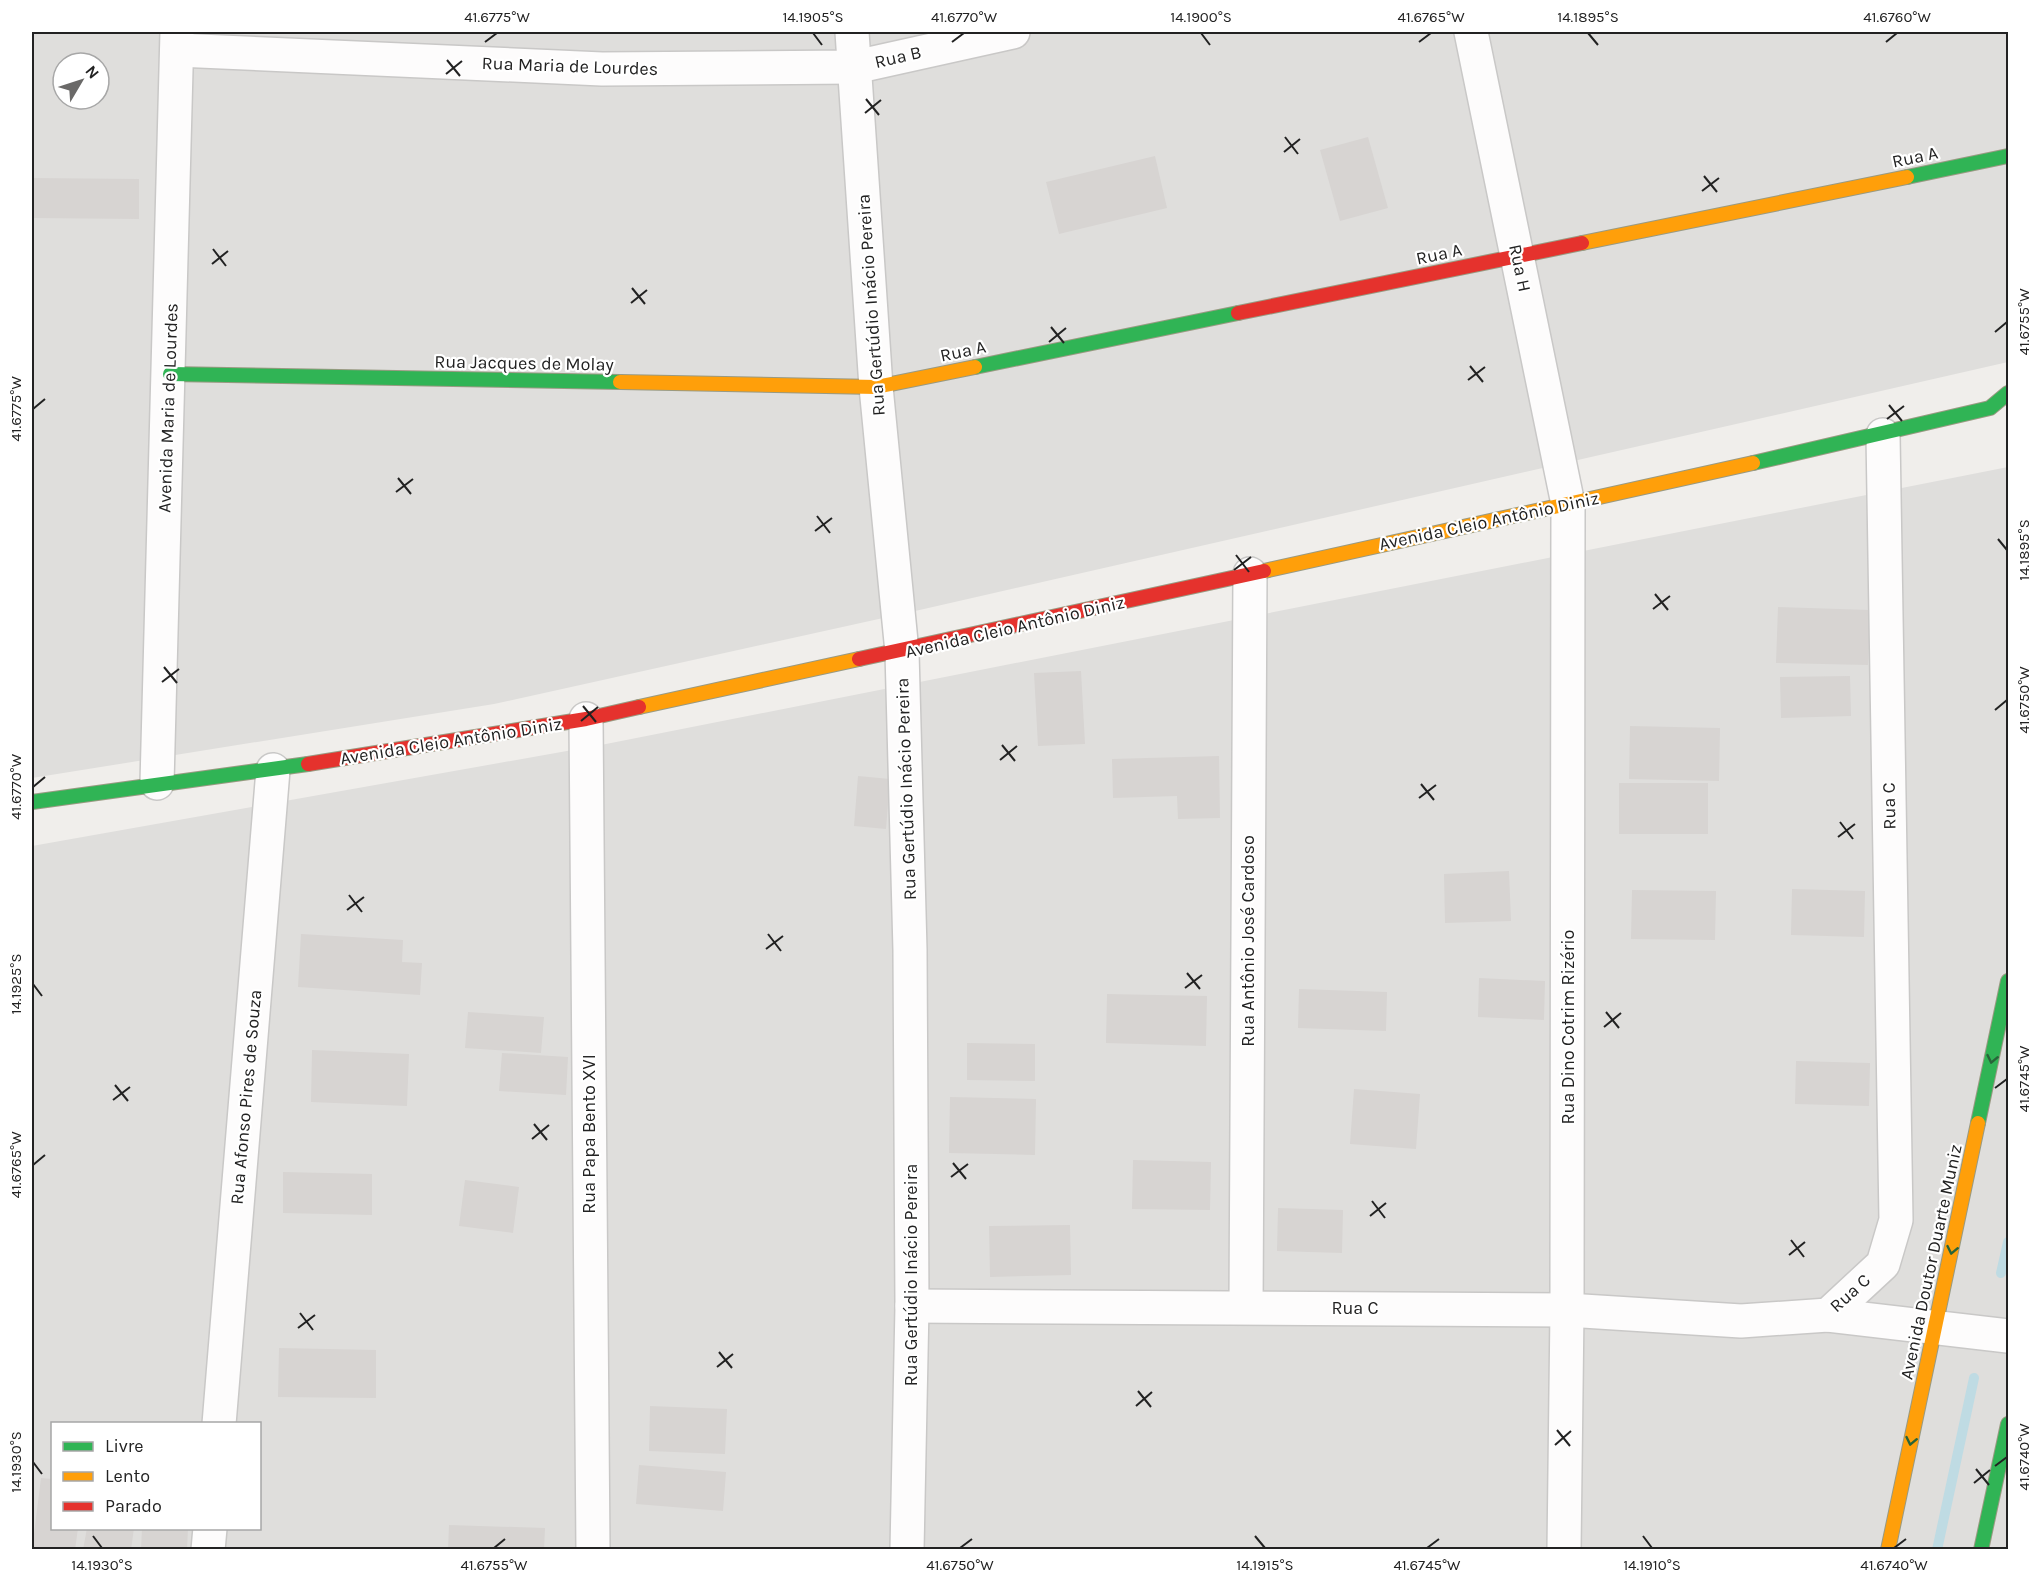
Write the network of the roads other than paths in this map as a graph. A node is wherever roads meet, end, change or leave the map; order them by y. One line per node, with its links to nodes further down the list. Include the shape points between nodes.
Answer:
1 (852, 32): 5 (street, Rua Gertúdio Inácio Pereira)
2 (1013, 32): 5 (street, Rua B)
3 (1471, 32): 7 (street, Rua H)
4 (177, 41): 5 (street, Rua Maria de Lourdes, via 602,69); 8 (street, Avenida Maria de Lourdes)
5 (855, 67): 9 (street, Rua Gertúdio Inácio Pereira)
6 (2008, 156): 7 (street, Rua A)
7 (1518, 256): 9 (street, Rua A); 12 (street, Rua H)
8 (170, 375): 9 (street, Rua Jacques de Molay); 17 (street, Avenida Maria de Lourdes, via 160,610)
9 (876, 387): 14 (street, Rua Gertúdio Inácio Pereira)
10 (2002, 404): 11 (street, Avenida Cleio Antônio Diniz)
11 (1883, 435): 12 (street, Avenida Cleio Antônio Diniz); 23 (street, Rua C, via 1896,1220 1883,1264)
12 (1568, 504): 13 (street, Avenida Cleio Antônio Diniz); 22 (street, Rua Dino Cotrim Rizério)
13 (1250, 574): 14 (street, Avenida Cleio Antônio Diniz); 21 (street, Rua Antônio José Cardoso)
14 (902, 652): 15 (street, Avenida Cleio Antônio Diniz); 20 (street, Rua Gertúdio Inácio Pereira, via 910,950)
15 (586, 719): 16 (street, Avenida Cleio Antônio Diniz); 30 (street, Rua Papa Bento XVI)
16 (273, 770): 17 (street, Avenida Cleio Antônio Diniz); 26 (street, Rua Afonso Pires de Souza)
17 (158, 783): 18 (street, Avenida Cleio Antônio Diniz)
18 (32, 802)
19 (2008, 981): 24 (street, Avenida Doutor Duarte Muniz, one-way to 24)
20 (912, 1306): 21 (street, Rua C); 31 (street, Rua Gertúdio Inácio Pereira)
21 (1246, 1307): 22 (street, Rua C)
22 (1567, 1310): 23 (street, Rua C, via 1741,1321); 32 (street, Rua Dino Cotrim Rizério)
23 (1828, 1315): 24 (street)
24 (1935, 1327): 25 (street); 33 (street, Avenida Doutor Duarte Muniz, one-way to 33)
25 (2008, 1336)
26 (219, 1422)
27 (2008, 1424): 34 (street)
28 (210, 1530): 29 (street)
29 (208, 1550)
30 (593, 1550)
31 (907, 1550)
32 (1564, 1550)
33 (1888, 1550)
34 (1981, 1550)

